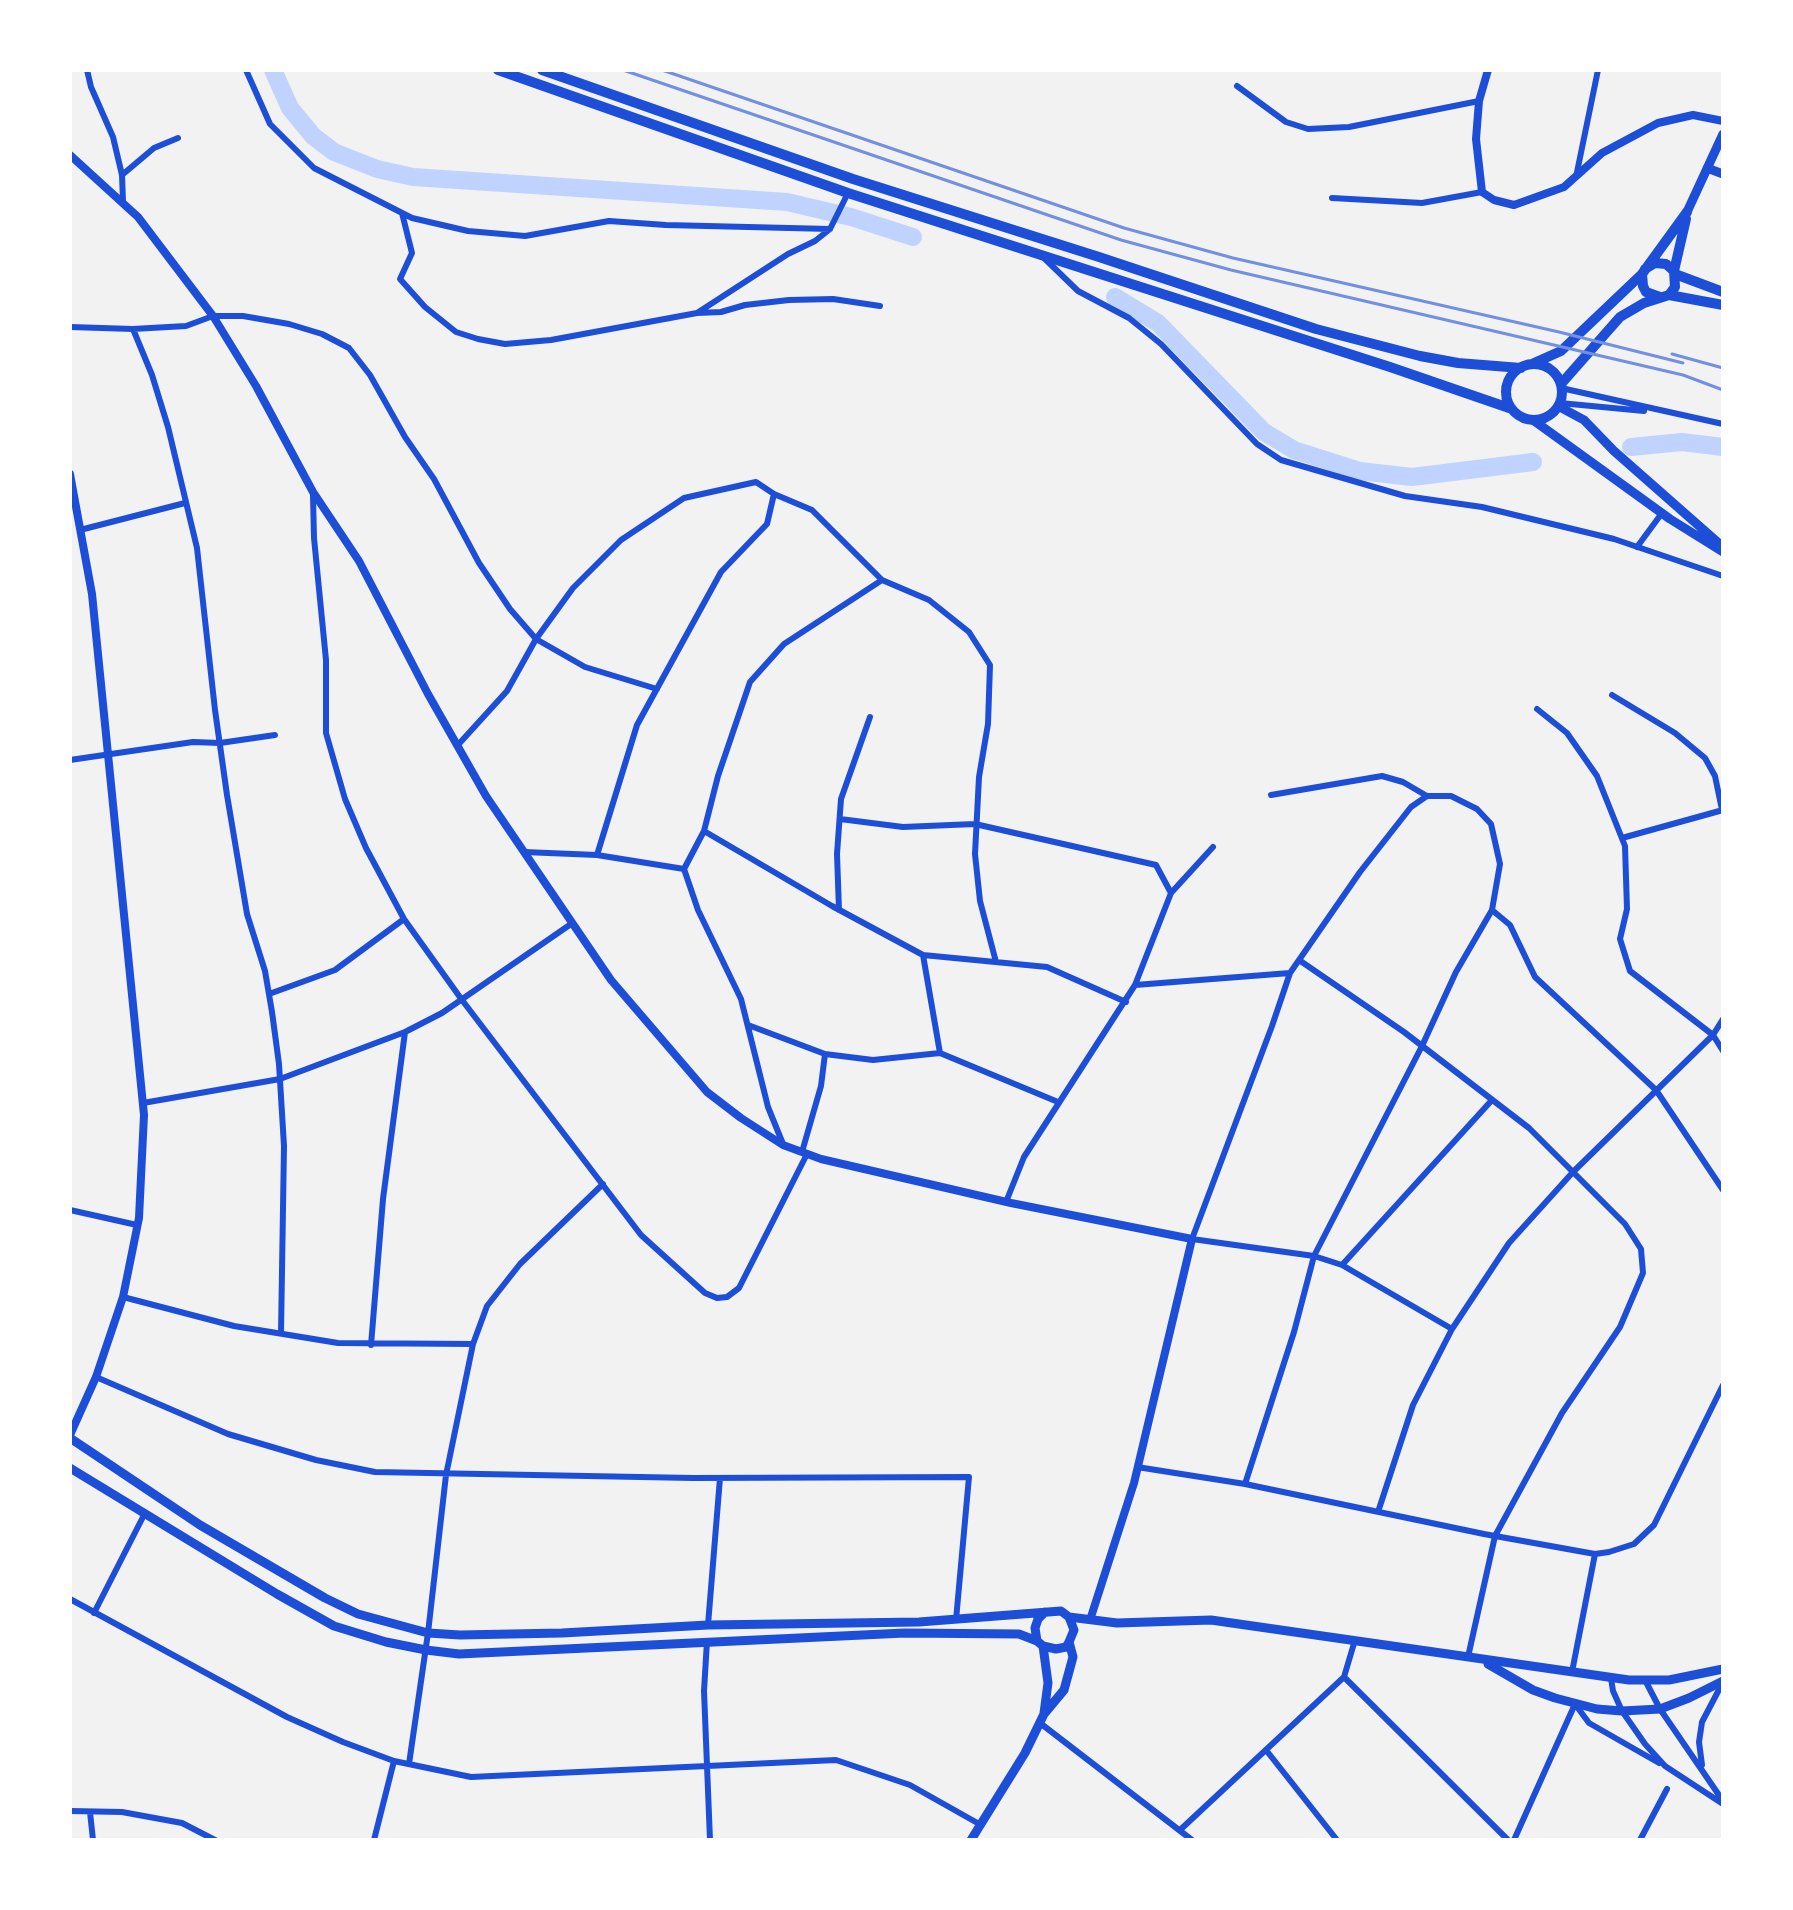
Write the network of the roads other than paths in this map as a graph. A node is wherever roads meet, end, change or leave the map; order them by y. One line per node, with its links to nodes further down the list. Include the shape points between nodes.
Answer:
1 (87, 70): 15 (street)
2 (246, 70): 22 (street, via 270,124 314,168)
3 (498, 70): 18 (main road)
4 (542, 70): 35 (main road, via 853,179 1316,329 1458,363)
5 (1488, 70): 8 (street)
6 (1598, 70): 16 (street)
7 (1237, 86): 8 (street, via 1286,122 1308,129 1349,127)
8 (1479, 101): 17 (street, via 1476,139)
9 (1723, 121): 16 (street, via 1693,115 1658,123 1602,153)
10 (1723, 134): 13 (main road)
11 (178, 138): 15 (street, via 154,148)
12 (70, 155): 20 (street)
13 (1707, 168): 14 (main road); 21 (main road)
14 (1723, 174)
15 (122, 175): 20 (street)
16 (1576, 177): 17 (street, via 1564,187 1514,205)
17 (1482, 192): 19 (street, via 1422,203)
18 (848, 193): 23 (street); 24 (main road)
19 (1332, 198)
20 (123, 201): 32 (street)
21 (1687, 212): 25 (main road); 26 (main road)
22 (402, 213): 23 (street, via 468,231 525,236 609,221); 31 (street, via 412,253 400,279 425,307 467,336 505,344 551,340)
23 (832, 225): 31 (street, via 815,241)
24 (1042, 256): 38 (main road); 48 (street, via 1078,291 1129,318 1161,344 1257,444 1281,460 1405,496 1482,507)
25 (1644, 272): 26 (main road, via 1661,262); 28 (main road, via 1646,292); 35 (main road, via 1561,351)
26 (1675, 273): 27 (main road); 28 (main road, via 1675,287)
27 (1723, 292)
28 (1666, 296): 29 (main road); 36 (main road, via 1620,317)
29 (1723, 305)
30 (880, 306): 31 (street, via 789,300)
31 (697, 313)
32 (213, 316): 34 (street, via 186,326); 43 (street); 52 (street, via 289,324 349,348 434,479 479,563)
33 (70, 327): 34 (street)
34 (133, 329): 45 (street, via 156,388)
35 (1525, 366): 36 (main road, via 1546,367); 38 (main road, via 1507,387)
36 (1561, 386): 37 (main road); 39 (street)
37 (1559, 405): 39 (street); 40 (main road, via 1549,416); 49 (main road, via 1584,420)
38 (1512, 409): 40 (main road)
39 (1669, 413): 41 (street)
40 (1533, 420): 46 (main road)
41 (1723, 424)
42 (70, 474): 47 (street)
43 (313, 492): 59 (street, via 359,561); 76 (street, via 326,733 345,799)
44 (774, 494): 51 (street, via 812,510); 52 (street, via 756,482 684,498 621,540 573,588); 53 (street, via 767,524 721,572)
45 (185, 503): 47 (street); 58 (street, via 197,548)
46 (1662, 513): 48 (street); 49 (main road)
47 (80, 530): 60 (street, via 92,594)
48 (1637, 547): 50 (street)
49 (1723, 550)
50 (1723, 576)
51 (882, 580): 66 (street, via 929,600 969,632 990,665); 67 (street, via 784,644 750,682)
52 (536, 639): 53 (street, via 585,667); 59 (street, via 507,691)
53 (657, 689): 71 (street, via 637,725)
54 (1612, 695): 64 (street, via 1705,758)
55 (1537, 709): 68 (street, via 1567,733 1597,776)
56 (870, 717): 65 (street, via 841,799)
57 (275, 735): 58 (street)
58 (220, 743): 60 (street); 83 (street, via 247,914)
59 (457, 746): 70 (street)
60 (107, 755): 61 (street); 98 (street)
61 (70, 760)
62 (1271, 795): 63 (street, via 1382,776)
63 (1427, 796): 75 (street, via 1451,796 1477,809 1491,824 1500,864); 79 (street, via 1411,807 1360,872)
64 (1723, 810): 68 (street)
65 (840, 819): 66 (street, via 903,827); 74 (street)
66 (975, 824): 73 (street, via 1156,865); 80 (street, via 980,901)
67 (704, 831): 72 (street); 74 (street)
68 (1622, 838): 89 (street, via 1627,909 1620,939 1630,971)
69 (1213, 847): 73 (street)
70 (524, 852): 71 (street); 77 (street)
71 (597, 855): 72 (street)
72 (684, 869): 87 (street)
73 (1171, 893): 82 (street)
74 (839, 910): 78 (street)
75 (1492, 910): 90 (street); 95 (street, via 1510,925 1535,977)
76 (404, 919): 83 (street, via 335,970); 84 (street)
77 (571, 924): 84 (street); 99 (street, via 611,980 707,1092)
78 (923, 955): 80 (street); 92 (street)
79 (1299, 960): 81 (street); 90 (street)
80 (996, 962): 85 (street, via 1047,967)
81 (1290, 973): 82 (street); 107 (street)
82 (1135, 985): 85 (street)
83 (269, 994): 94 (street)
84 (462, 1000): 88 (street); 102 (street)
85 (1126, 1002): 97 (street)
86 (1723, 1019): 89 (street)
87 (748, 1025): 93 (street); 99 (street)
88 (405, 1032): 94 (street); 114 (street)
89 (1713, 1035): 91 (street); 95 (street)
90 (1422, 1046): 96 (street); 108 (street)
91 (1723, 1051)
92 (940, 1053): 93 (street, via 873,1060); 97 (street)
93 (825, 1054): 100 (street)
94 (280, 1079): 98 (street); 112 (street)
95 (1656, 1090): 101 (street); 103 (street)
96 (1492, 1100): 101 (street); 109 (street)
97 (1058, 1102): 104 (street, via 1024,1157)
98 (143, 1103): 106 (street)
99 (783, 1145): 100 (street)
100 (805, 1153): 102 (street, via 739,1288 727,1297 705,1293 654,1249); 104 (street)
101 (1573, 1172): 111 (street, via 1509,1243); 125 (street, via 1625,1224 1641,1249 1643,1273 1620,1327 1562,1413)
102 (603, 1184): 113 (street, via 520,1264 487,1306)
103 (1723, 1190)
104 (1006, 1202): 107 (street)
105 (70, 1210): 106 (street)
106 (137, 1225): 110 (street)
107 (1192, 1239): 108 (street); 118 (street)
108 (1314, 1256): 109 (street); 122 (street)
109 (1342, 1265): 111 (street)
110 (123, 1297): 112 (street); 115 (street)
111 (1452, 1329): 123 (street, via 1413,1405)
112 (281, 1333): 114 (street)
113 (473, 1344): 114 (street); 120 (street)
114 (371, 1345)
115 (96, 1377): 117 (street); 120 (street, via 228,1434 316,1460 375,1472)
116 (1723, 1385): 126 (street, via 1654,1525 1634,1544)
117 (70, 1436): 134 (main road, via 200,1525 325,1598 358,1614)
118 (1137, 1467): 122 (street); 132 (street)
119 (70, 1468): 124 (main road)
120 (446, 1475): 121 (street); 134 (street)
121 (720, 1478): 131 (street, via 969,1477); 133 (street)
122 (1245, 1484): 123 (street)
123 (1378, 1512): 125 (street)
124 (145, 1513): 129 (street); 139 (main road, via 334,1626)
125 (1495, 1536): 126 (street); 140 (street)
126 (1595, 1554): 143 (street)
127 (70, 1599): 129 (street)
128 (1045, 1612): 130 (main road, via 1061,1611); 131 (main road); 138 (main road, via 1036,1623)
129 (94, 1613): 153 (street, via 287,1717)
130 (1069, 1617): 132 (main road); 137 (main road, via 1074,1630)
131 (956, 1620): 133 (main road)
132 (1090, 1620): 135 (main road, via 1211,1620)
133 (708, 1625): 134 (main road)
134 (428, 1633): 139 (street)
135 (1355, 1640): 140 (main road); 144 (street)
136 (707, 1641): 138 (main road, via 905,1633 1019,1634); 139 (main road, via 459,1654); 156 (street)
137 (1069, 1642): 138 (main road, via 1056,1649); 151 (main road, via 1069,1676)
138 (1040, 1643): 151 (main road, via 1048,1683)
139 (426, 1650): 154 (street)
140 (1468, 1657): 141 (main road)
141 (1482, 1660): 143 (main road); 148 (main road, via 1533,1690)
142 (1723, 1669): 146 (main road)
143 (1572, 1673): 145 (main road)
144 (1344, 1677): 152 (street); 171 (street)
145 (1611, 1678): 146 (main road); 150 (street)
146 (1645, 1680): 149 (street)
147 (1723, 1681): 149 (main road); 157 (street, via 1702,1722)
148 (1575, 1704): 150 (main road); 155 (street, via 1589,1723); 171 (street)
149 (1660, 1709): 150 (main road); 157 (street)
150 (1622, 1711): 155 (street)
151 (1042, 1719): 162 (main road); 163 (street)
152 (1266, 1750): 163 (street); 170 (street)
153 (394, 1761): 154 (street); 167 (street)
154 (409, 1764): 156 (street, via 471,1777)
155 (1665, 1766): 159 (street)
156 (707, 1767): 162 (street, via 836,1760 910,1785); 168 (street)
157 (1704, 1773): 159 (street)
158 (1667, 1789): 172 (street)
159 (1723, 1802)
160 (70, 1811): 161 (street)
161 (90, 1812): 165 (street); 166 (street, via 182,1823)
162 (981, 1825): 164 (main road)
163 (1180, 1830): 169 (street)
164 (973, 1839)
165 (93, 1840)
166 (215, 1840)
167 (374, 1840)
168 (710, 1840)
169 (1192, 1840)
170 (1337, 1840)
171 (1511, 1840)
172 (1640, 1840)

